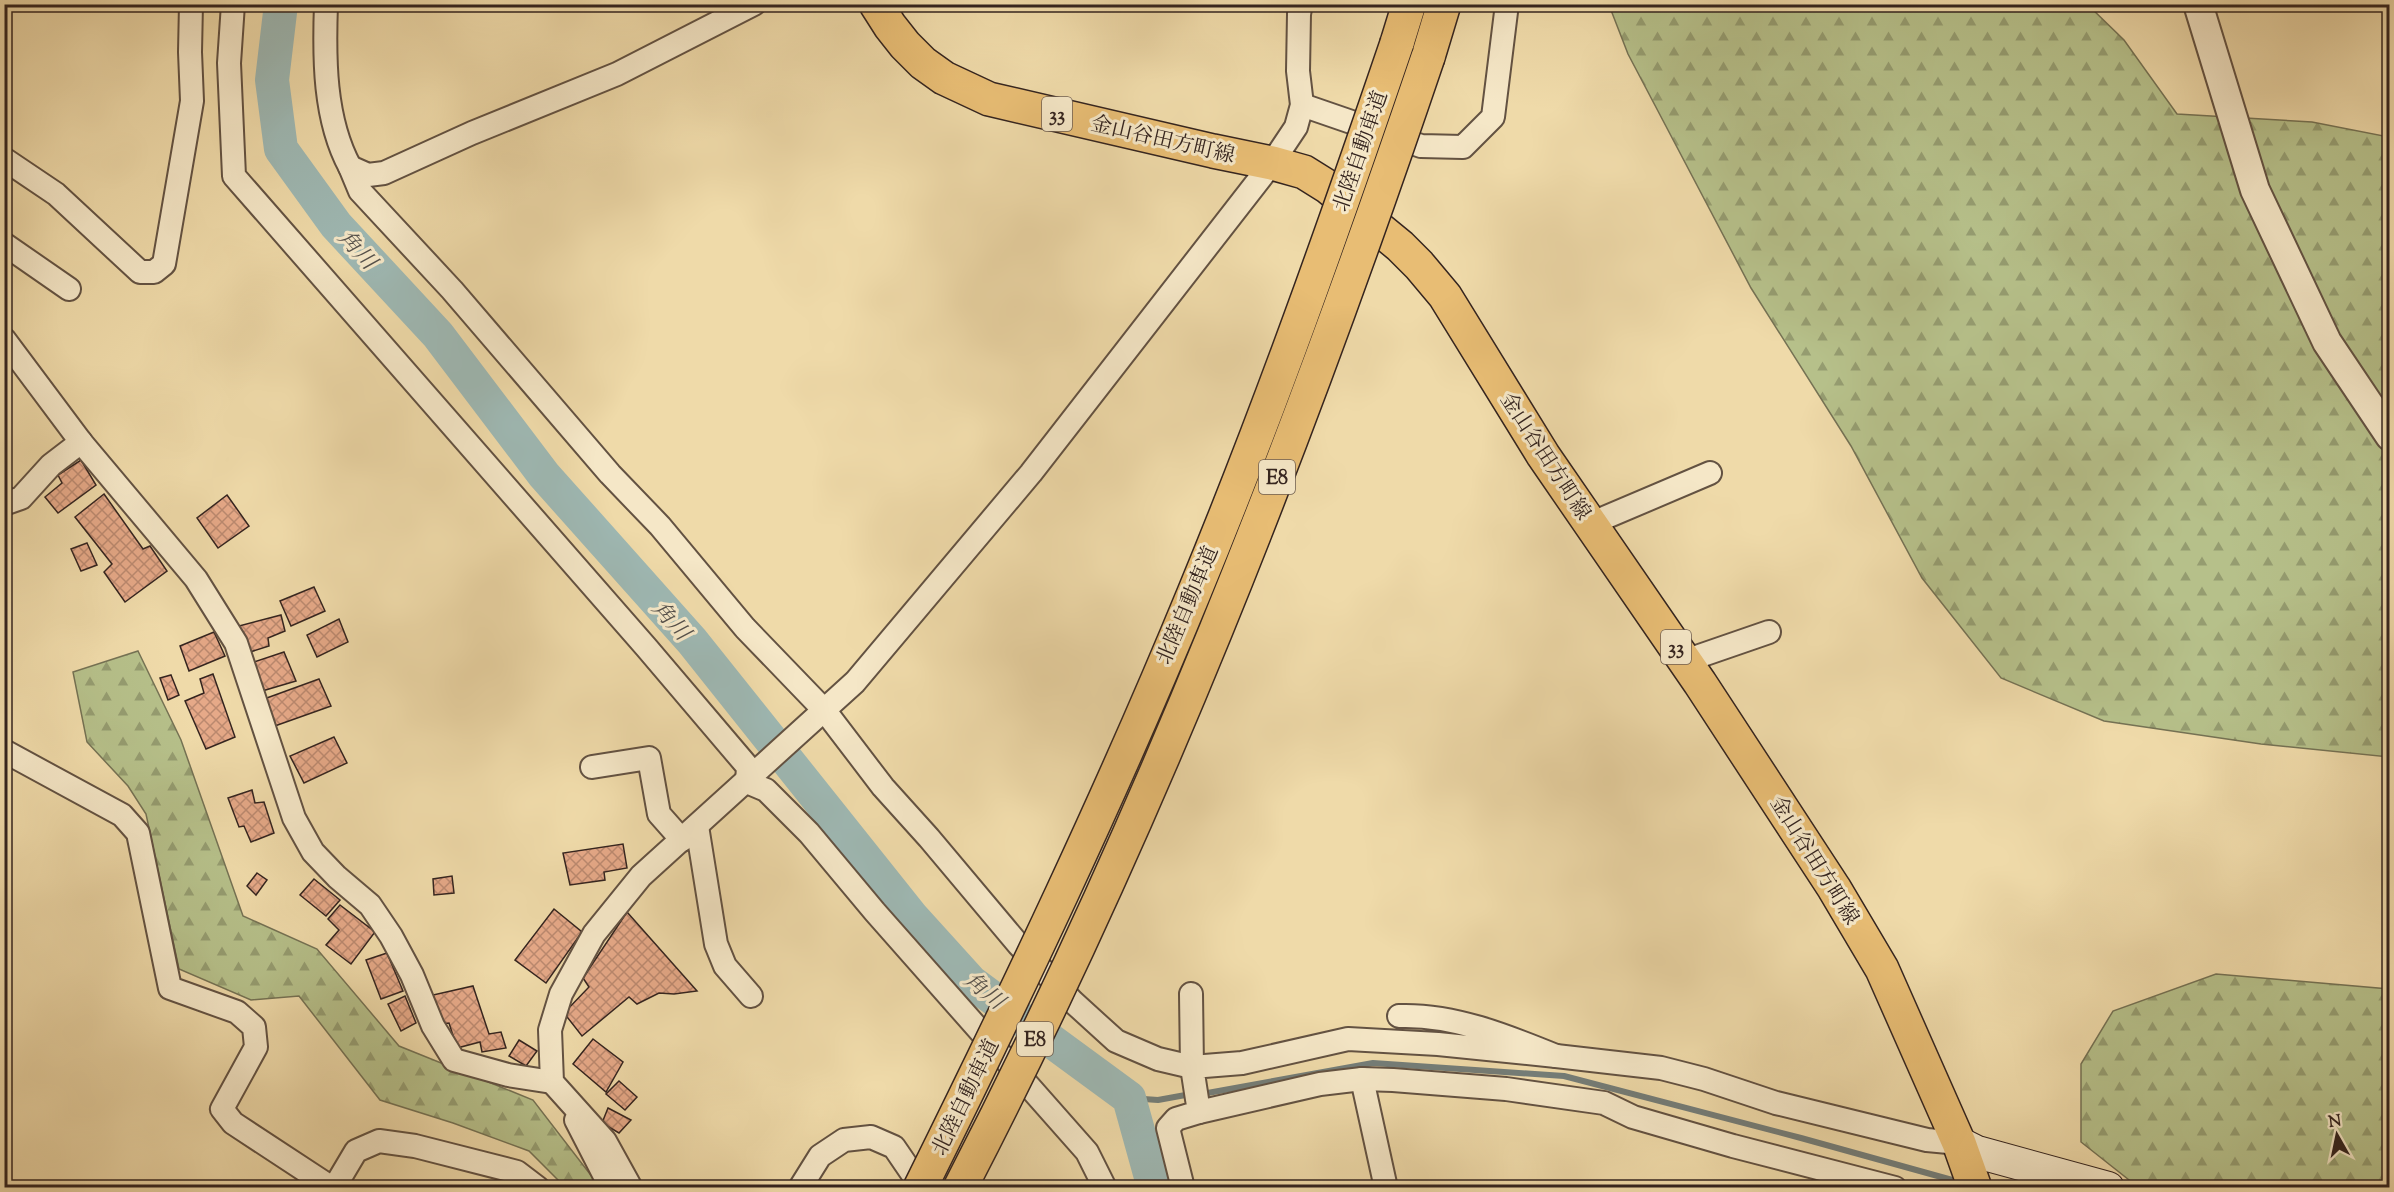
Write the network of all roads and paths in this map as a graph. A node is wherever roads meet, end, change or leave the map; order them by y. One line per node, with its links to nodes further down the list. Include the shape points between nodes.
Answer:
1 (191, 4): 12 (street, via 192,101 164,264 154,272 140,272 56,194)
2 (233, 4): 28 (street, via 229,63 234,176 646,647 748,768)
3 (326, 4): 14 (street, via 326,68 333,116 340,149)
4 (754, 4): 14 (street, via 617,74 384,173 368,175)
5 (876, 4): 13 (main road, 金山谷田方町線 / 33, via 923,63 944,78 989,99)
6 (1301, 4): 11 (street, via 1298,71)
7 (1409, 4): 44 (main road, 北陸自動車道 / E8, bridge, via 1333,231 1194,593 1049,924)
8 (1444, 4): 45 (main road, 北陸自動車道 / E8, bridge, via 1358,263 1226,609 1077,950)
9 (1506, 4): 11 (street, via 1493,117 1462,147 1421,146)
10 (2198, 4): 18 (street, via 2255,190 2327,342)
11 (1302, 105): 13 (street, via 1296,127)
12 (4, 159)
13 (1272, 163): 22 (main road, 金山谷田方町線 / 33, via 1304,172 1328,187 1419,266 1445,296); 25 (street, via 1031,473 855,682)
14 (350, 167): 25 (street, via 360,191 452,290)
15 (4, 244): 16 (street)
16 (69, 289)
17 (4, 339): 19 (street)
18 (2390, 436)
19 (81, 441): 21 (street, via 51,465 21,498); 36 (street, via 196,579 236,643 294,818 313,852 370,905 391,936 433,1026 454,1060)
20 (1710, 473): 22 (street)
21 (4, 504)
22 (1590, 524): 24 (main road, 金山谷田方町線 / 33)
23 (1769, 632): 24 (street)
24 (1685, 661): 38 (main road, 金山谷田方町線 / 33, via 1791,820 1882,969)
25 (823, 713): 28 (street); 34 (street, via 1018,944 1073,1002 1116,1041 1158,1059)
26 (4, 751): 39 (street, via 122,815 138,833 170,988 237,1012 254,1027 256,1047 222,1109 233,1123)
27 (592, 767): 29 (street, via 649,758 659,814)
28 (748, 780): 29 (street); 46 (street, via 766,790 809,833 1087,1152)
29 (689, 833): 31 (street, via 716,944 725,966); 36 (street, via 641,876 594,934 561,994 550,1030)
30 (1191, 994): 34 (street)
31 (751, 996)
32 (1399, 1016): 33 (street, via 1419,1015 1469,1025)
33 (1556, 1056): 34 (street, via 1348,1040 1242,1062); 38 (street, via 1661,1068 1776,1103)
34 (1192, 1067): 37 (street)
35 (1362, 1079): 37 (street, via 1320,1084); 48 (street); 49 (street, via 1495,1088 1604,1103 1633,1117)
36 (559, 1091): 41 (street); 42 (street, via 604,1141)
37 (1199, 1112): 47 (street, via 1176,1119 1168,1128)
38 (1961, 1147): 50 (main road, 金山谷田方町線 / 33); 51 (main road)
39 (333, 1188): 40 (street, via 356,1151 379,1141 415,1146 517,1172)
40 (538, 1188)
41 (611, 1188)
42 (631, 1188)
43 (800, 1188): 44 (street, via 820,1156 844,1140 871,1137 894,1147)
44 (921, 1188)
45 (960, 1188)
46 (1105, 1188)
47 (1183, 1188)
48 (1386, 1188)
49 (1895, 1188)
50 (1976, 1188)
51 (2108, 1188)

